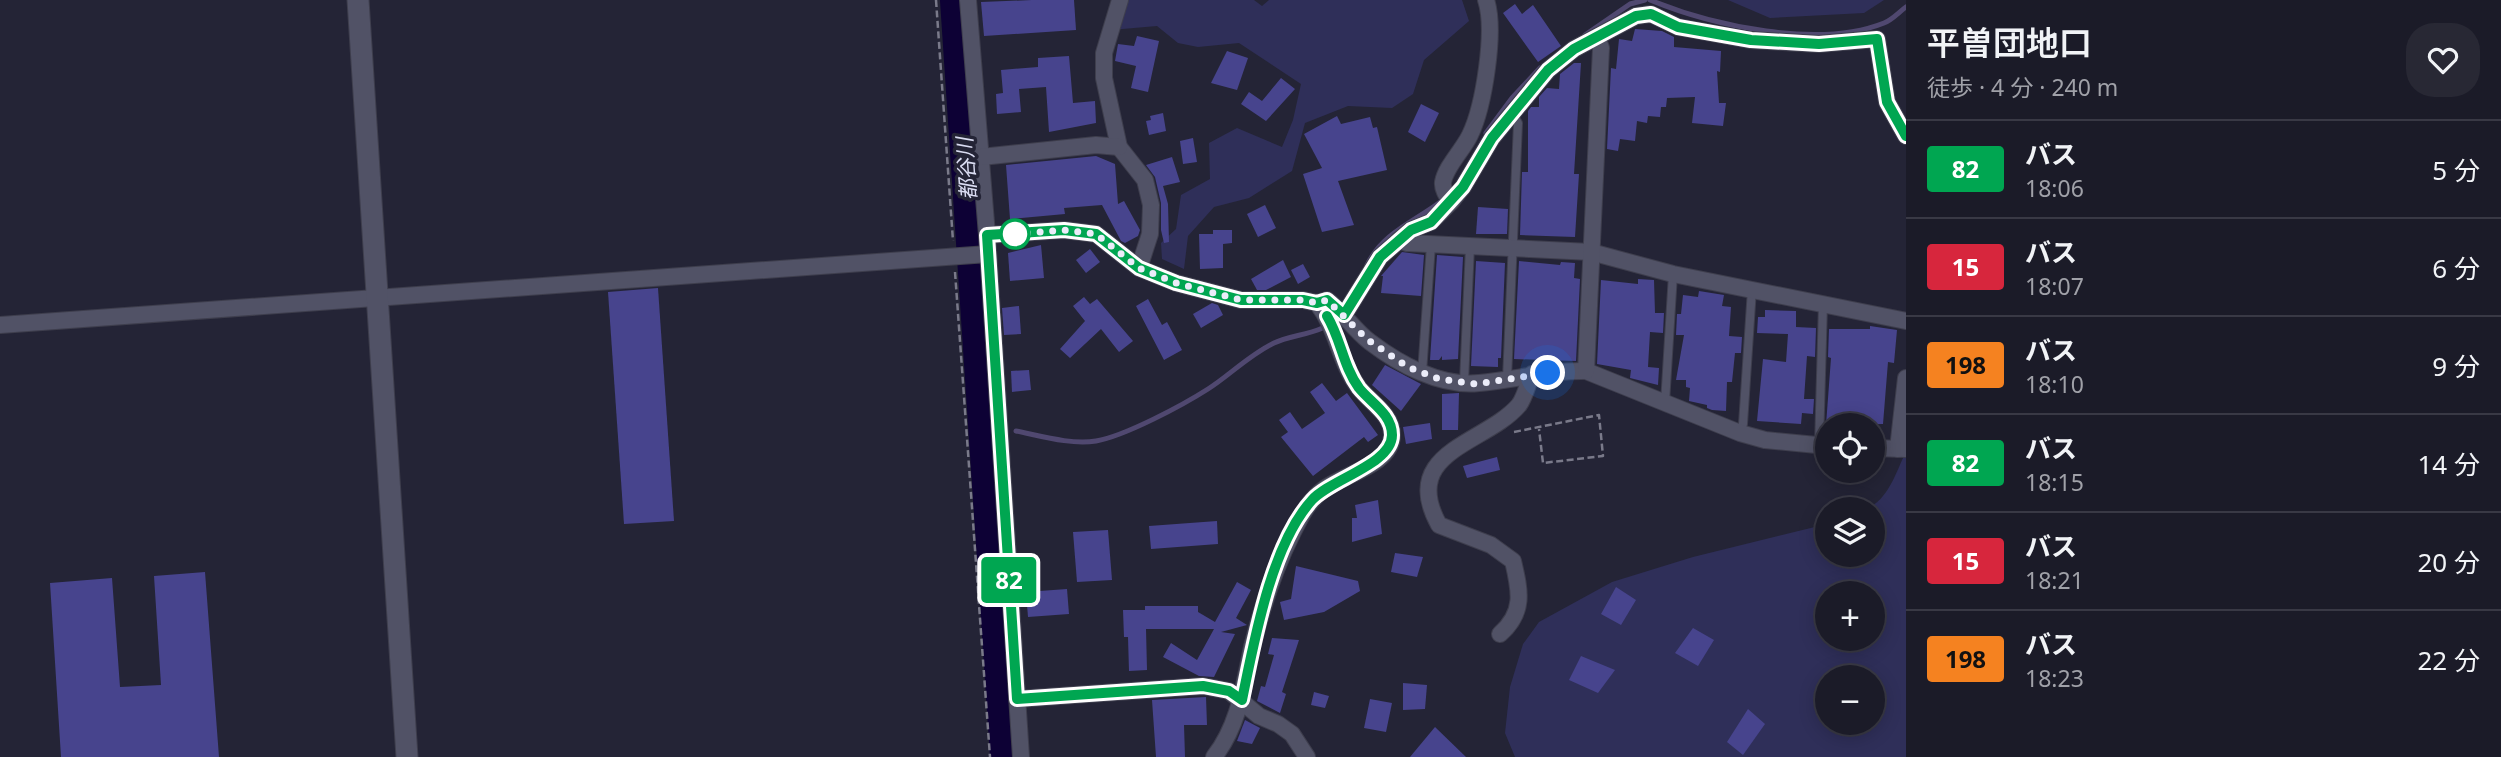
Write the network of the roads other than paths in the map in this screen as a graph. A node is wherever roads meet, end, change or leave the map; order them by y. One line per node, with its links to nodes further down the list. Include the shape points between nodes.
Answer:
1 (358, 0): 21 (street)
2 (968, 0): 9 (street)
3 (1119, 0): 8 (street, via 1104,53 1104,78)
4 (1486, 0): 10 (street, via 1488,45 1478,111 1458,157 1446,171)
5 (1597, 37): 6 (street, via 1548,70); 7 (street, via 1636,16 1651,14 1678,27 1751,40 1819,44 1877,39 1887,102); 16 (street, via 1601,48)
6 (1512, 113): 10 (street, via 1463,187); 15 (lane, via 1518,123)
7 (1906, 136)
8 (1119, 147): 9 (street, via 1096,145); 18 (street, via 1145,180 1151,205 1150,234)
9 (981, 157): 11 (street)
10 (1448, 197): 12 (street, via 1431,222)
11 (987, 235): 17 (street); 18 (street, via 1064,230 1096,234)
12 (1399, 240): 13 (street); 24 (street, via 1380,257)
13 (1431, 244): 14 (street); 28 (lane)
14 (1469, 246): 15 (street); 32 (lane)
15 (1511, 248): 16 (street); 31 (lane)
16 (1591, 252): 19 (street); 27 (street)
17 (978, 255): 21 (street); 39 (street)
18 (1139, 268): 22 (street, via 1241,300)
19 (1673, 274): 20 (street); 33 (lane)
20 (1752, 289): 23 (street); 35 (lane)
21 (378, 298): 26 (street); 41 (street)
22 (1317, 303): 24 (street, via 1327,300); 40 (street, via 1336,332 1346,367 1388,418 1390,447 1381,457 1324,489 1302,516 1269,584)
23 (1824, 304): 25 (street); 34 (lane)
24 (1344, 315): 28 (street, via 1368,340)
25 (1906, 321)
26 (0, 325)
27 (1586, 371): 29 (street); 33 (street)
28 (1422, 373): 32 (street)
29 (1532, 374): 31 (street); 38 (street, via 1519,405 1446,453 1432,477 1429,508 1439,525 1491,545 1513,561 1520,589 1515,621)
30 (1906, 377): 37 (street)
31 (1507, 379): 32 (street)
32 (1464, 382)
33 (1665, 404): 35 (street)
34 (1823, 413)
35 (1740, 433): 36 (street)
36 (1815, 445)
37 (1902, 449)
38 (1500, 634)
39 (1017, 699): 40 (street, via 1203,686 1229,691); 42 (street)
40 (1242, 700): 43 (street); 44 (street, via 1259,716 1292,734)
41 (407, 757)
42 (1021, 757)
43 (1214, 757)
44 (1307, 757)

